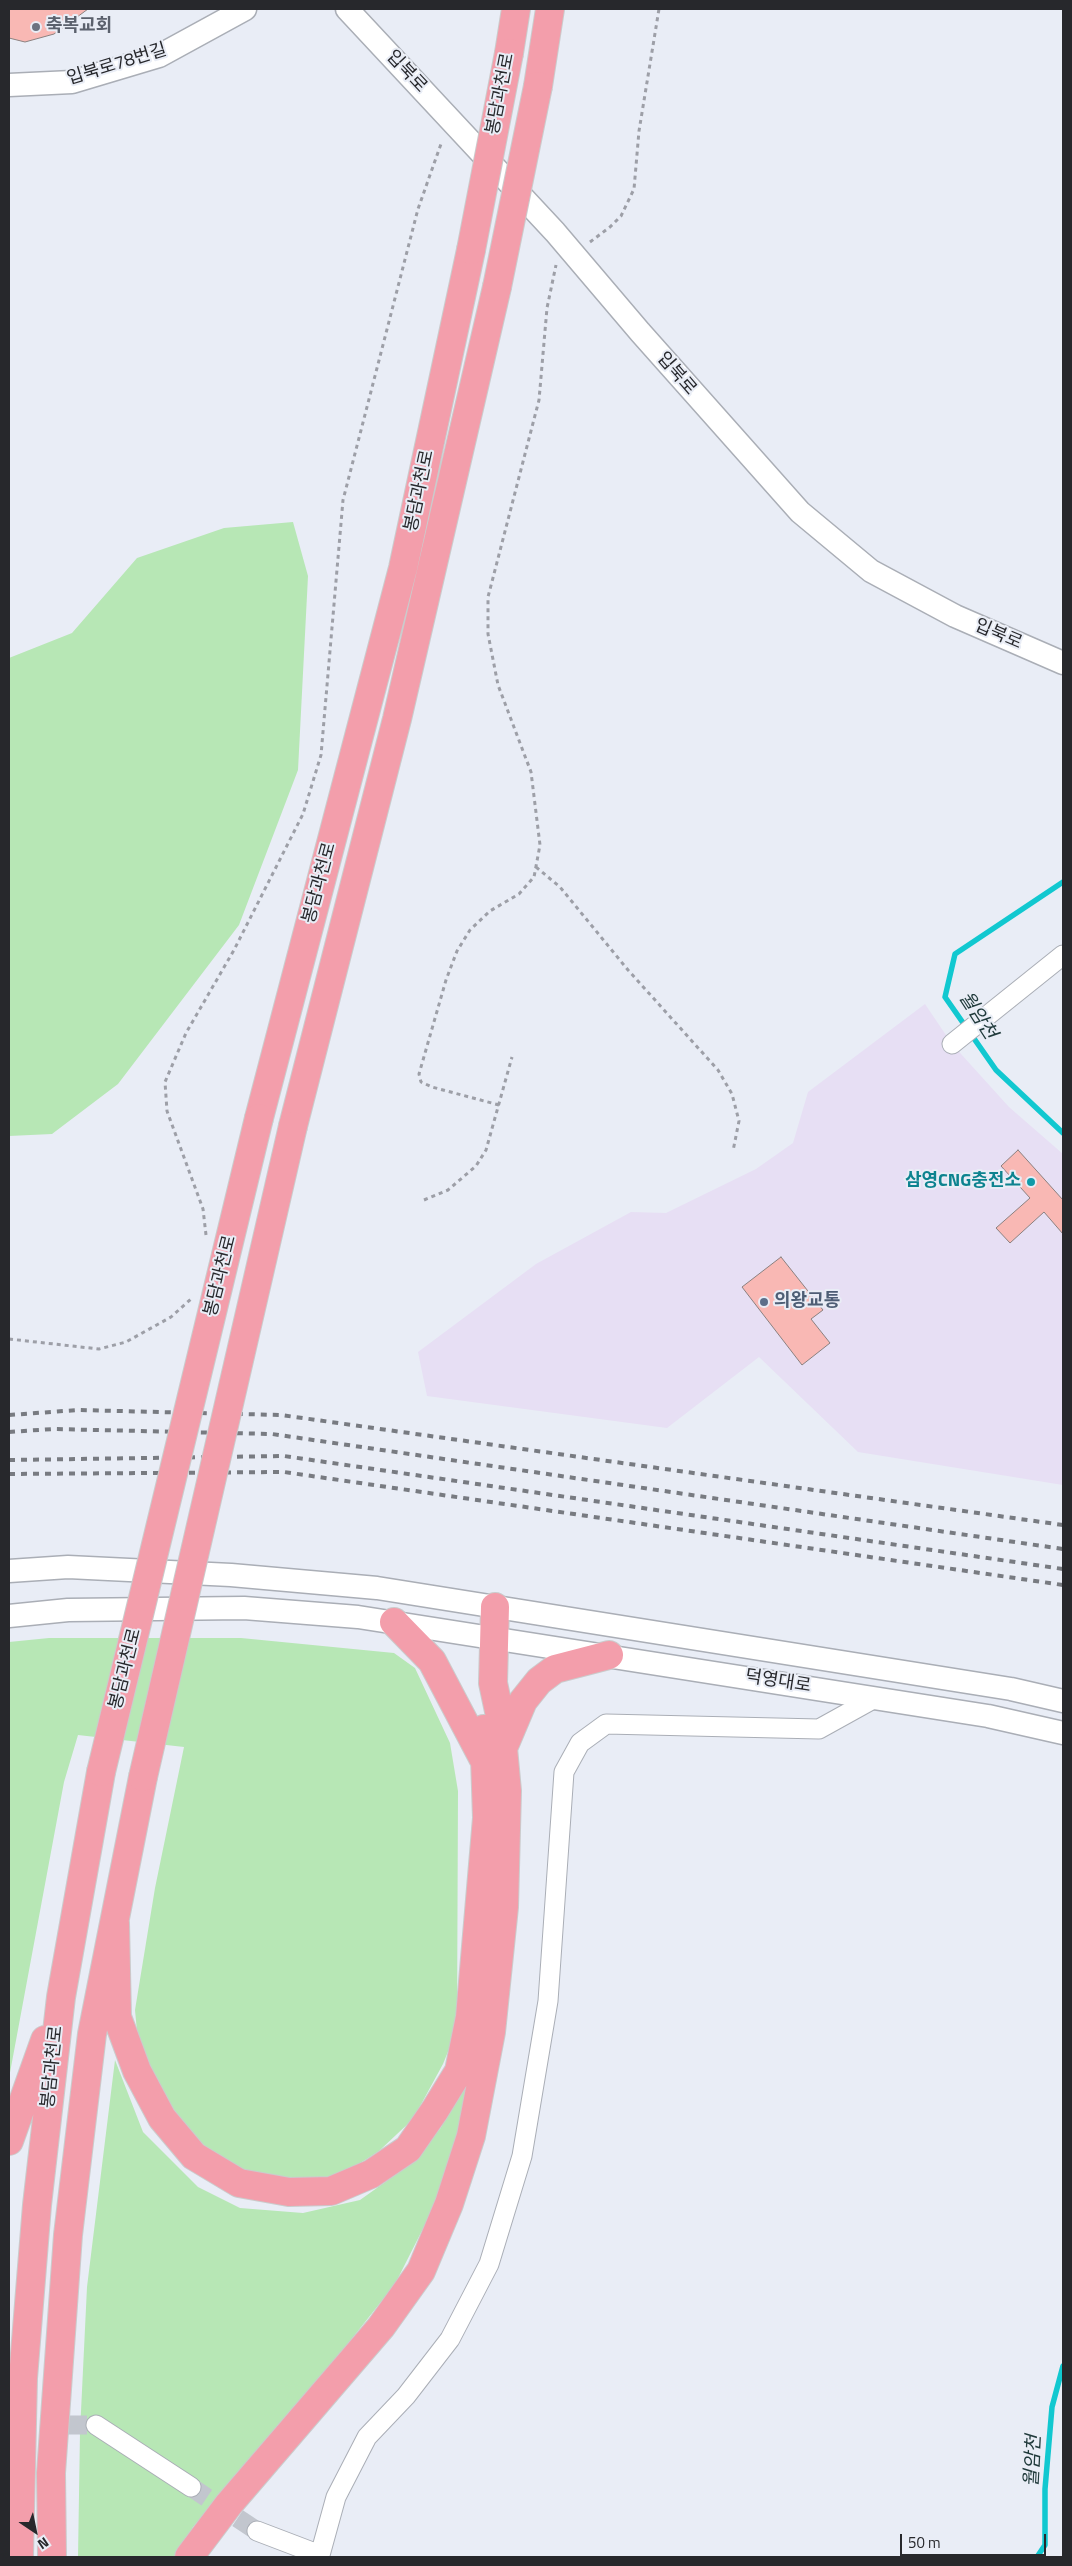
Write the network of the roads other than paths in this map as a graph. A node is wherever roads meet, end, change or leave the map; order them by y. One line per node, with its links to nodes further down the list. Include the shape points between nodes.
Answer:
1 (244, 9): 5 (street, 입북로78번길, via 160,56 72,82)
2 (347, 9): 6 (street, 입북로, via 568,247 726,430 807,518 871,571 955,616)
3 (516, 9): 20 (highway, 봉담과천로, bridge, via 471,250 403,568 258,1118 101,1772)
4 (550, 9): 19 (highway, 봉담과천로, bridge, via 538,86 497,287 397,719 292,1126 143,1777)
5 (9, 85)
6 (1063, 663)
7 (1063, 955): 8 (street)
8 (952, 1044)
9 (9, 1571): 10 (street, 덕영대로, via 68,1567 232,1575 377,1588)
10 (495, 1608): 13 (highway); 16 (street, 덕영대로, via 1011,1689)
11 (9, 1616): 12 (street, 덕영대로, via 68,1610 244,1608)
12 (394, 1622): 13 (street, 덕영대로); 18 (highway, via 432,1661)
13 (493, 1637): 14 (street, 덕영대로); 18 (highway, via 493,1684 484,1718)
14 (609, 1655): 15 (street, 덕영대로); 18 (highway, via 555,1669 539,1681 523,1701)
15 (876, 1698): 17 (street, 덕영대로); 24 (street, via 819,1729 606,1724 580,1743 564,1772 548,2001 522,2156 489,2264 450,2339 406,2396 367,2437 336,2496 320,2555)
16 (1063, 1701)
17 (1063, 1732)
18 (494, 1756): 19 (highway, via 470,2017 459,2071 408,2149 371,2174 331,2191 289,2192 239,2183 194,2156 162,2118 137,2071 117,2017); 27 (highway, via 507,1791 504,1906 492,2032 471,2136 450,2204 420,2271 381,2327 229,2504)
19 (115, 1923): 26 (highway, 봉담과천로, via 92,2034 68,2235 51,2473)
20 (61, 1997): 21 (highway); 25 (highway, 봉담과천로, via 23,2378)
21 (9, 2141)
22 (96, 2425): 23 (street)
23 (191, 2487)
24 (257, 2530)
25 (19, 2557)
26 (52, 2557)
27 (189, 2557)

